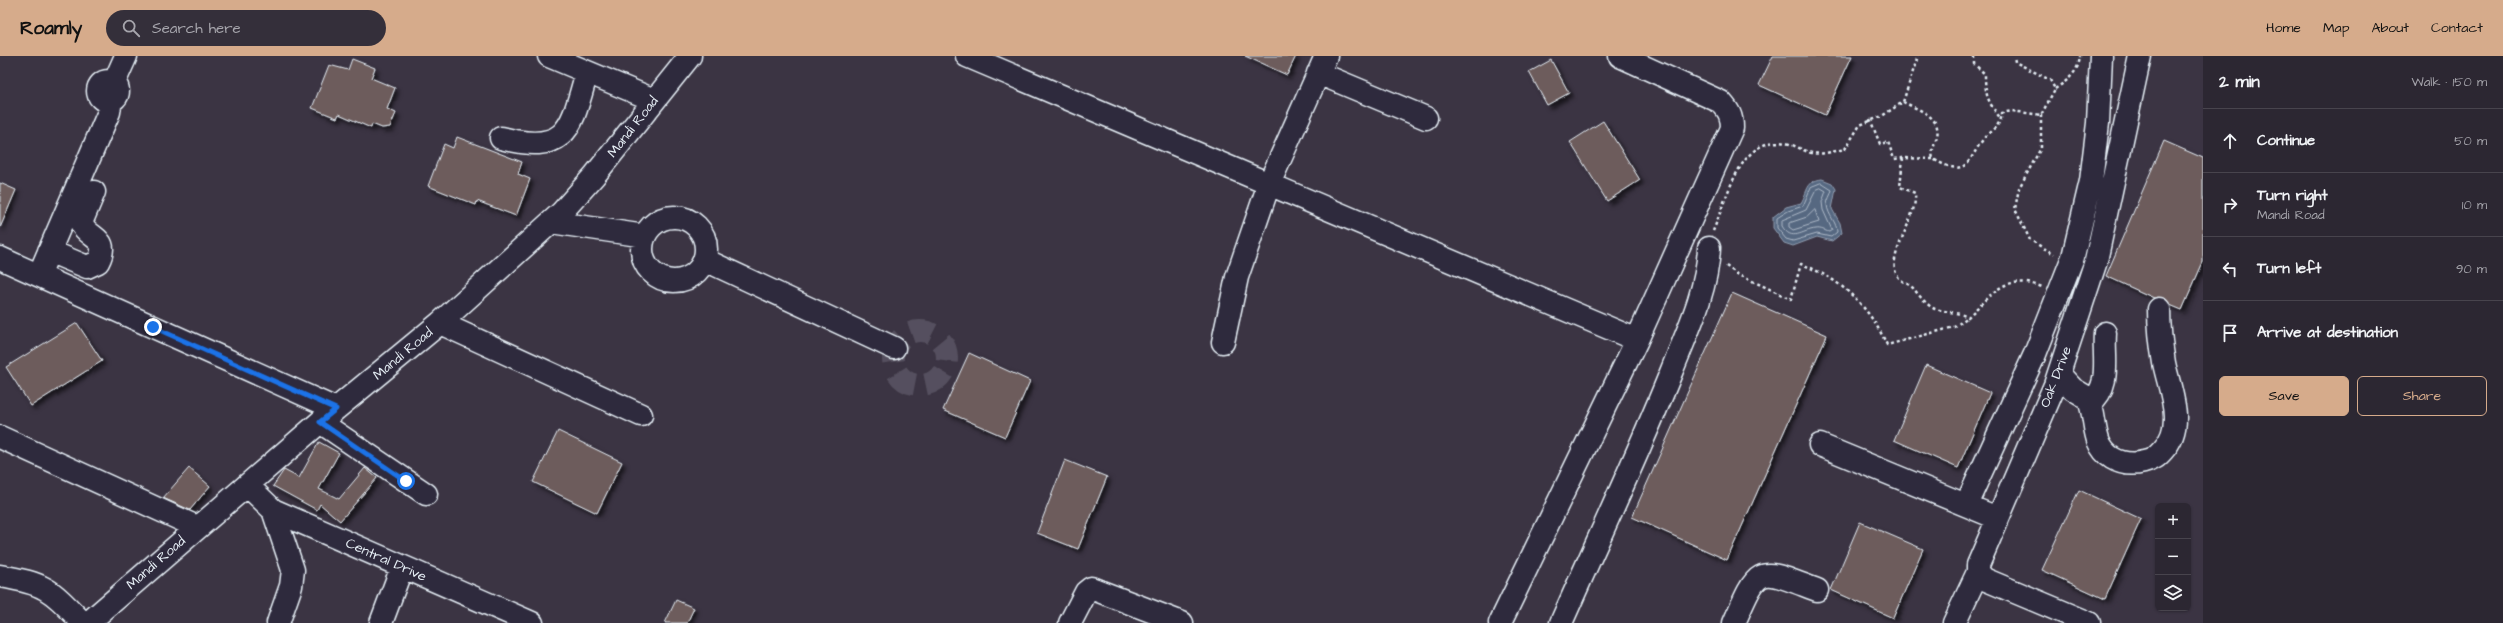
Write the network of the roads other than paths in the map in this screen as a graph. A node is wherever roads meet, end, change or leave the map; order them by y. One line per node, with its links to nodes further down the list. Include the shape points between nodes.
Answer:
1 (126, 56): 18 (street, via 109,112)
2 (549, 56): 9 (street)
3 (967, 56): 13 (street)
4 (1620, 56): 25 (street, via 1721,102 1729,110 1732,119 1732,128)
5 (2101, 56): 36 (street, via 2098,123 2091,181 2073,257 2035,354)
6 (2140, 56): 28 (street, Oak Drive, via 2096,261)
7 (687, 57): 10 (street, Mandi Road)
8 (1322, 65): 11 (street); 13 (street)
9 (587, 72): 10 (street); 12 (street, via 573,121 564,134 535,145)
10 (654, 100): 15 (street, Mandi Road, via 594,176)
11 (1426, 118)
12 (502, 138)
13 (1269, 184): 25 (street); 26 (street, via 1237,277)
14 (94, 192): 18 (street, via 81,223 100,243 102,248 98,262 87,267)
15 (550, 222): 16 (street); 23 (street, Mandi Road)
16 (645, 236): 20 (street, via 650,228 662,220 677,217 686,219 701,232 705,241); 20 (street, via 643,256 653,274 662,279 672,282 687,278 699,269)
17 (1709, 248): 52 (street, via 1708,271 1695,313 1657,408)
18 (49, 250): 21 (street)
19 (0, 258): 21 (street)
20 (704, 260): 27 (street)
21 (39, 275): 30 (street)
22 (2159, 309): 29 (street, via 2164,363 2175,417 2176,430 2170,443 2154,460 2136,464 2119,462 2106,454 2098,443)
23 (440, 323): 30 (street, Mandi Road); 31 (street)
24 (2105, 333): 29 (street, via 2104,387 2098,398)
25 (1637, 340): 51 (street)
26 (1223, 342)
27 (894, 348)
28 (2059, 374): 29 (street, via 2073,389 2088,398); 38 (street, Oak Drive)
29 (2090, 403)
30 (328, 415): 34 (street, Mandi Road); 35 (street)
31 (641, 415)
32 (0, 437): 39 (street)
33 (1820, 445): 36 (street)
34 (246, 485): 37 (street, Central Drive); 39 (street, Mandi Road)
35 (426, 494)
36 (1966, 505): 38 (street)
37 (273, 510): 40 (street, Central Drive); 46 (street, via 294,570)
38 (1997, 518): 41 (street, Oak Drive)
39 (197, 527): 45 (street, Mandi Road)
40 (402, 567): 47 (street); 48 (street, Central Drive)
41 (1978, 572): 54 (street, Oak Drive); 55 (street, via 1984,579)
42 (0, 576): 44 (street, via 25,579 40,585 54,593)
43 (1817, 590): 53 (street, via 1769,573 1762,575 1751,586)
44 (83, 623)
45 (88, 623)
46 (278, 623)
47 (381, 623)
48 (532, 623)
49 (1070, 623): 50 (street, via 1086,592 1091,588)
50 (1182, 623)
51 (1500, 623)
52 (1561, 623)
53 (1734, 623)
54 (1954, 623)
55 (2089, 623)

